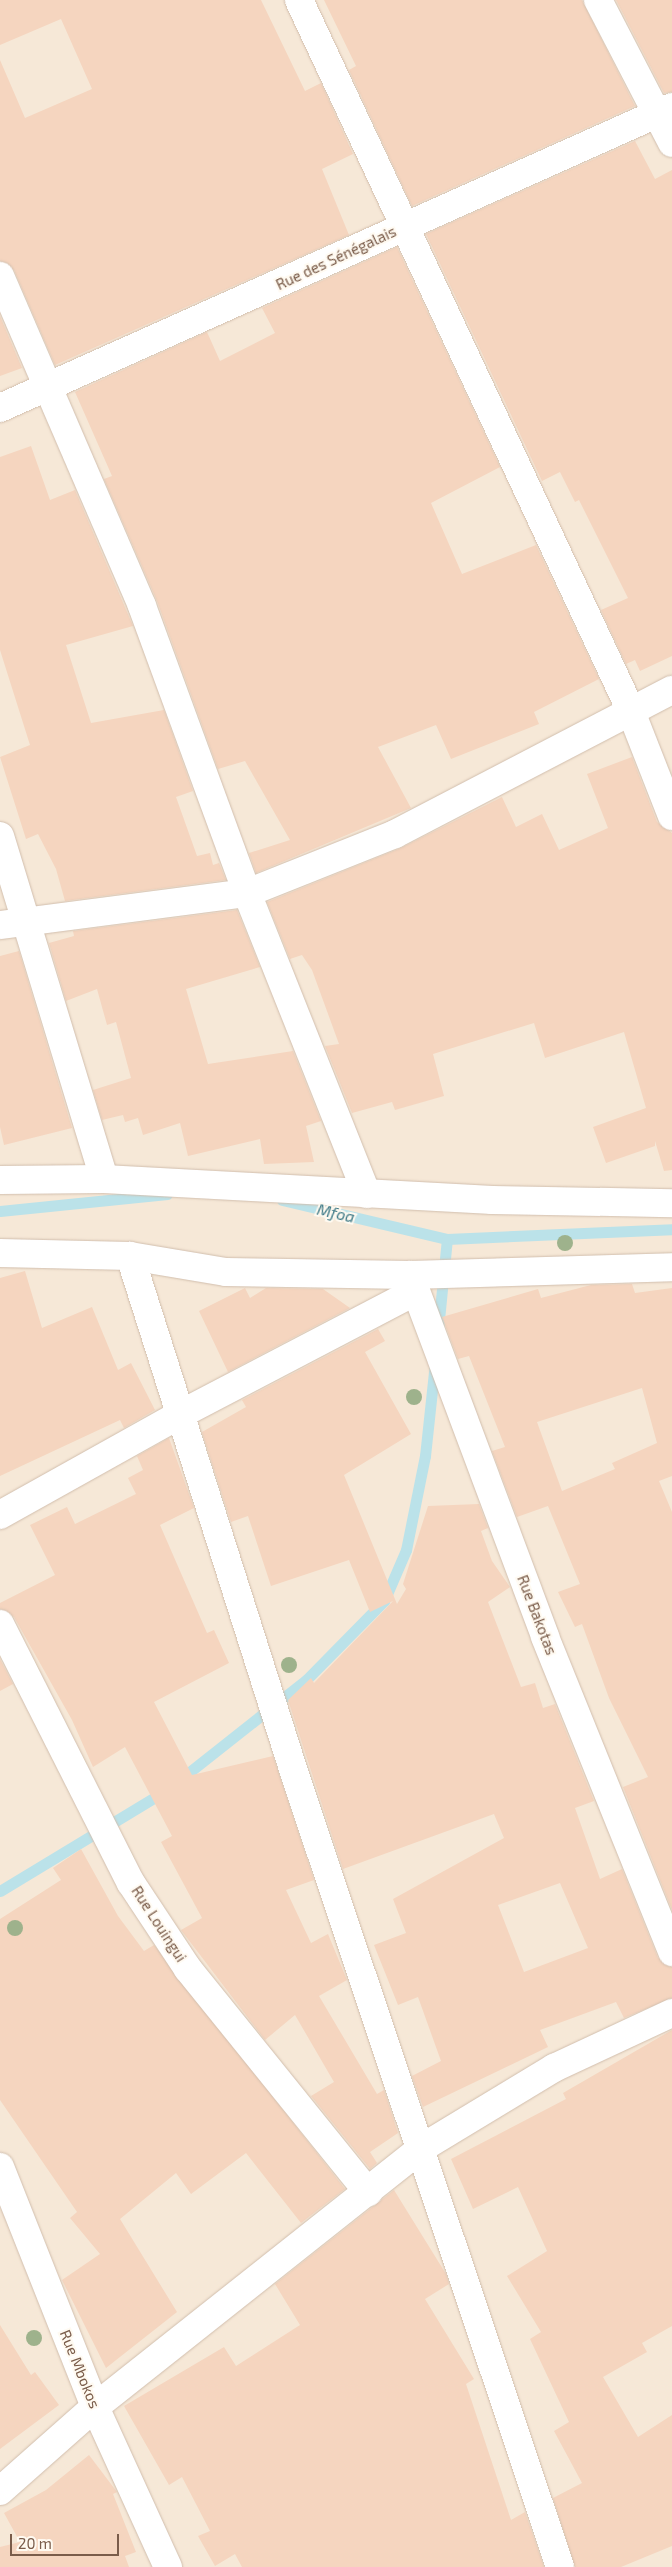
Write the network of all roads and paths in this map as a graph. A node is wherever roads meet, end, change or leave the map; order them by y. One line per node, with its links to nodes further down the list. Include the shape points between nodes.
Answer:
1 (299, 0): 5 (street)
2 (598, 0): 3 (street)
3 (664, 111): 4 (street); 5 (street, Rue des Sénégalais)
4 (672, 143)
5 (406, 224): 7 (street, Rue des Sénégalais); 10 (street)
6 (0, 276): 7 (street)
7 (48, 388): 8 (street, Rue des Sénégalais); 13 (street, via 142,606)
8 (0, 408)
9 (672, 690): 10 (street)
10 (630, 708): 11 (street); 13 (street, via 395,834)
11 (672, 816)
12 (0, 836): 14 (street)
13 (247, 893): 14 (street); 17 (street)
14 (13, 923): 15 (street)
15 (104, 1179): 16 (street); 17 (street)
16 (0, 1180)
17 (367, 1194): 18 (street)
18 (672, 1203)
19 (0, 1254): 20 (street)
20 (130, 1256): 22 (street, via 226,1272); 23 (street)
21 (672, 1267): 22 (street)
22 (413, 1283): 23 (street); 26 (street, Rue Bakotas, via 544,1637)
23 (179, 1415): 24 (street); 28 (street)
24 (0, 1515)
25 (0, 1624): 30 (street, Rue Louingui, via 132,1883 188,1968)
26 (672, 1952)
27 (672, 2014): 28 (street, via 554,2068)
28 (420, 2149): 30 (street); 34 (street)
29 (0, 2167): 31 (street, Rue Mbokos)
30 (368, 2192): 31 (street)
31 (95, 2407): 32 (street); 33 (street, Rue Mbokos)
32 (0, 2491)
33 (168, 2567)
34 (560, 2567)

